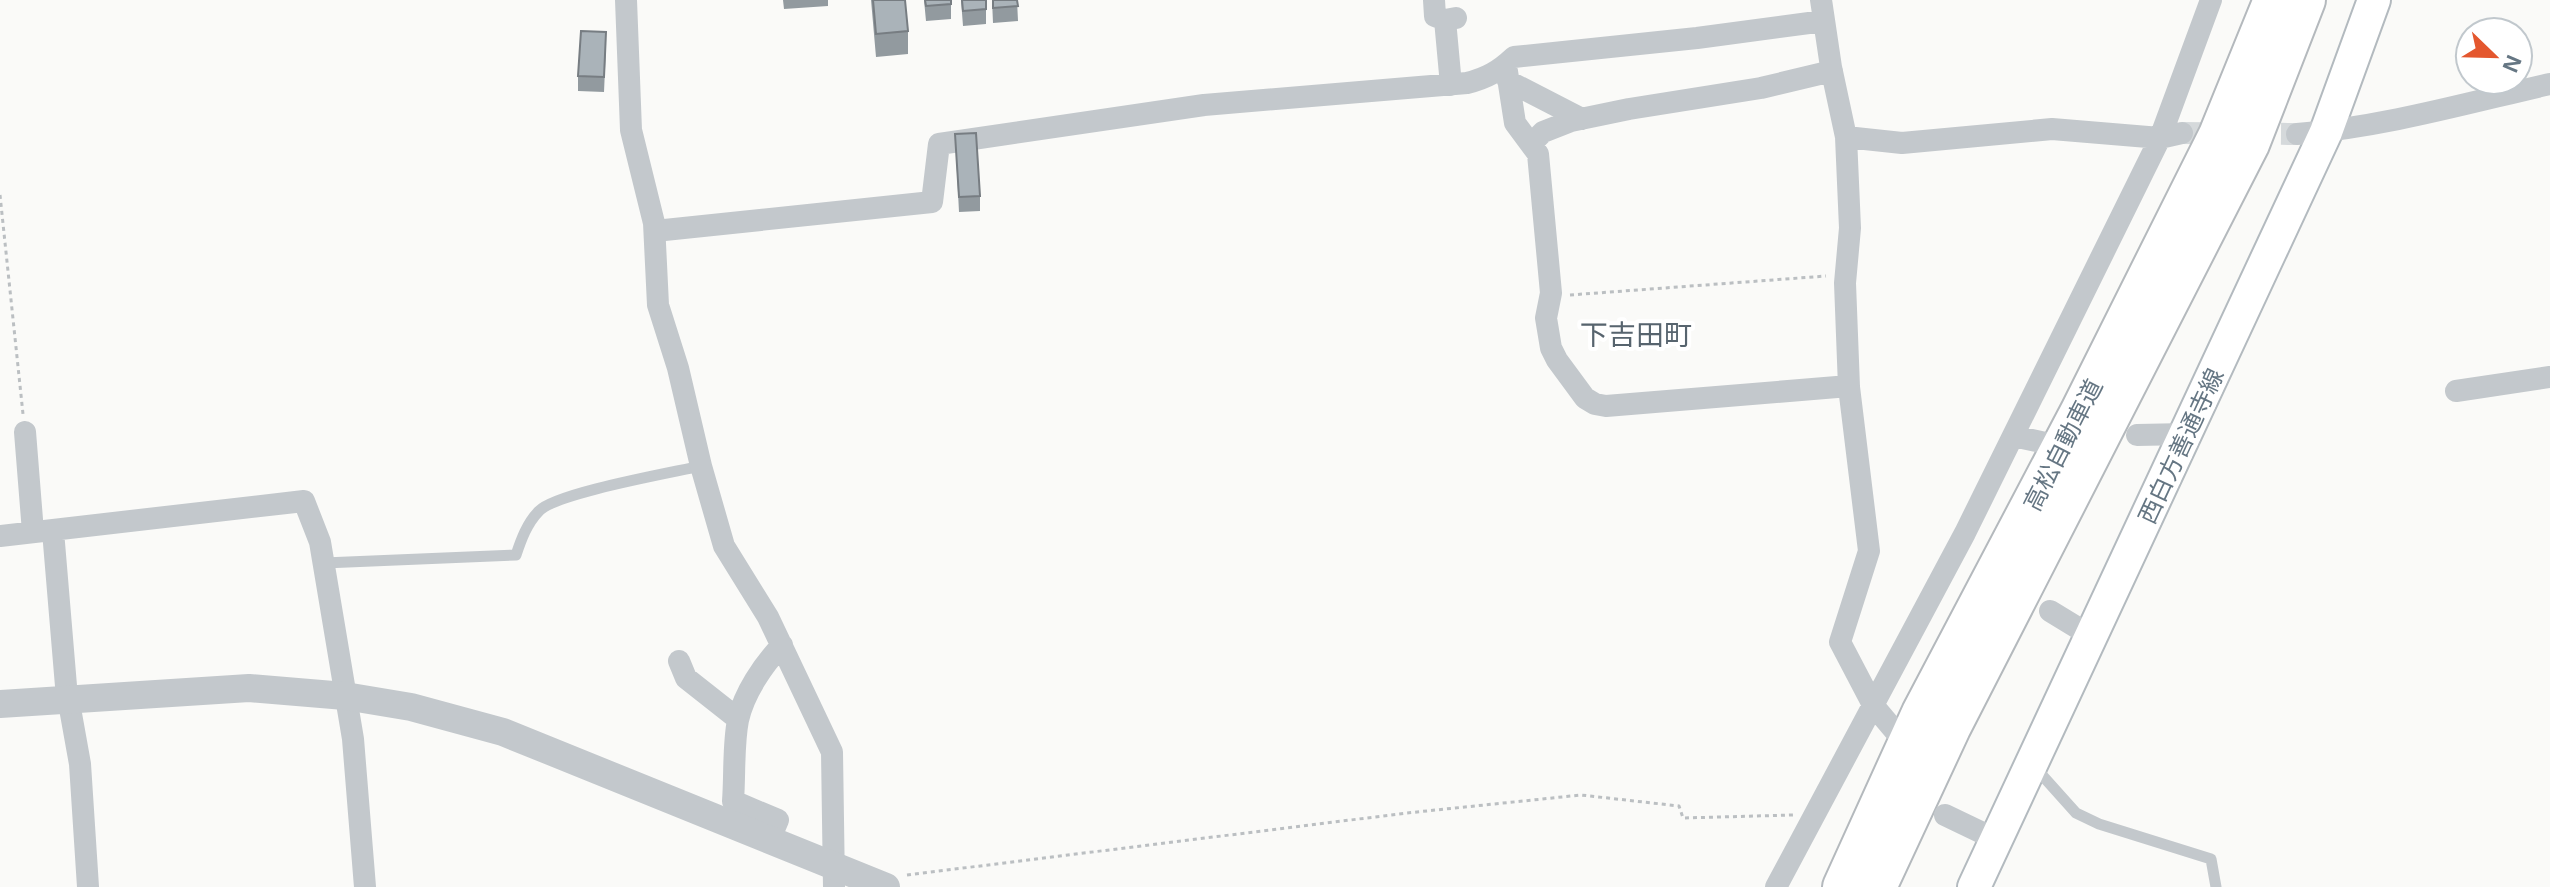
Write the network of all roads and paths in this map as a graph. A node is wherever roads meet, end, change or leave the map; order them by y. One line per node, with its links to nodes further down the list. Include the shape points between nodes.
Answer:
1 (626, 0): 18 (street, via 631,130)
2 (1434, 0): 11 (street, via 1435,16 1453,19)
3 (2211, 0): 14 (street)
4 (2274, 0): 55 (highway, 高松自動車道, via 2219,135 1922,713)
5 (2305, 0): 56 (highway, 高松自動車道, via 2249,144 1950,728)
6 (2374, 0): 13 (main road, 西白方善通寺線)
7 (1822, 10): 8 (street); 9 (street, via 1697,38 1514,57)
8 (1832, 71): 12 (street); 15 (street)
9 (1507, 73): 11 (street); 12 (street); 16 (street, via 1515,123)
10 (2550, 84): 13 (street)
11 (1451, 85): 18 (street, via 1204,105 939,144 932,202)
12 (1582, 119): 16 (street, via 1543,132)
13 (2312, 133): 25 (main road, 西白方善通寺線)
14 (2171, 135): 15 (street, via 2052,129 1902,143); 27 (street)
15 (1846, 137): 19 (street, via 1850,228)
16 (1531, 144): 20 (street, via 1538,154)
17 (0, 195): 24 (path)
18 (655, 231): 29 (street, via 658,305)
19 (1845, 274): 20 (path); 22 (street)
20 (1551, 297): 22 (street, via 1546,318 1551,348 1577,388 1595,404)
21 (2550, 377): 23 (street)
22 (1849, 386): 42 (street, via 1869,551 1840,642)
23 (2456, 391)
24 (25, 432): 30 (street)
25 (2187, 434): 26 (street); 36 (main road, 西白方善通寺線)
26 (2137, 435)
27 (2013, 436): 28 (street); 32 (street)
28 (2050, 444)
29 (701, 466): 33 (lane, via 608,486 541,508 516,555); 37 (street, via 724,546)
30 (43, 532): 31 (street); 33 (street, via 304,501); 40 (street)
31 (0, 536)
32 (1954, 553): 34 (street); 42 (street)
33 (324, 563): 39 (street)
34 (1987, 573)
35 (2050, 611): 36 (street)
36 (2091, 636): 45 (main road, 西白方善通寺線)
37 (782, 645): 43 (street, via 750,690); 50 (street, via 832,752)
38 (679, 661): 43 (street, via 686,678)
39 (345, 696): 40 (street, via 249,688); 48 (street, via 503,732); 53 (street)
40 (69, 698): 41 (street); 52 (street, via 80,764)
41 (0, 704)
42 (1873, 705): 44 (street); 46 (street)
43 (738, 719): 48 (street, via 733,801 778,820)
44 (1894, 730)
45 (2031, 763): 49 (main road, 西白方善通寺線); 58 (lane, via 2076,813 2211,859)
46 (1817, 815): 51 (path, via 1683,818 1679,806 1581,795); 54 (street)
47 (1945, 815): 49 (street)
48 (770, 839): 50 (street)
49 (1995, 839): 57 (main road, 西白方善通寺線)
50 (833, 876): 51 (street)
51 (892, 881)
52 (88, 887)
53 (365, 887)
54 (1776, 887)
55 (1843, 887)
56 (1876, 887)
57 (1974, 887)
58 (2216, 887)

